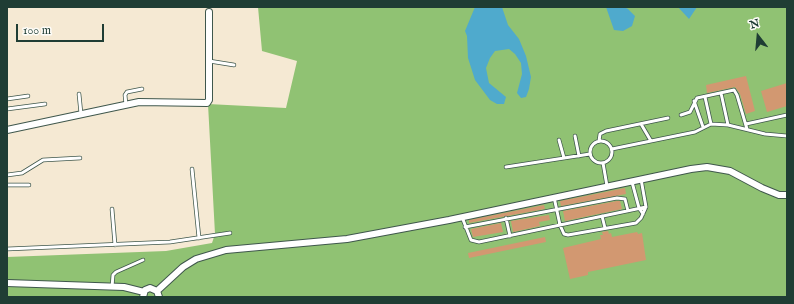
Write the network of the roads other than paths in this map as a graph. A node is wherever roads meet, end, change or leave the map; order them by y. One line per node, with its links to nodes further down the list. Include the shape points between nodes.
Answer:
1 (209, 12): 2 (street)
2 (209, 61): 3 (lane); 12 (street, via 207,103 147,102)
3 (234, 65)
4 (142, 89): 12 (lane, via 127,92)
5 (721, 93): 8 (lane); 20 (lane, via 734,90 736,92); 21 (lane)
6 (79, 94): 14 (lane)
7 (28, 96): 9 (lane)
8 (705, 97): 10 (lane); 19 (lane)
9 (7, 99)
10 (694, 101): 15 (lane, via 690,112); 22 (lane)
11 (45, 104): 13 (lane)
12 (126, 105): 14 (street)
13 (7, 109)
14 (81, 114): 24 (street)
15 (681, 115)
16 (787, 115): 20 (lane)
17 (668, 118): 18 (lane)
18 (641, 124): 28 (lane, via 606,131 600,134); 29 (lane)
19 (710, 124): 21 (lane); 22 (lane)
20 (746, 124): 23 (lane)
21 (728, 125): 23 (lane)
22 (703, 127): 29 (lane, via 695,132)
23 (747, 129): 26 (lane)
24 (7, 130)
25 (575, 136): 32 (lane)
26 (787, 136)
27 (559, 140): 34 (lane)
28 (599, 141): 30 (lane, via 609,144); 31 (lane, via 593,143)
29 (650, 141): 30 (lane)
30 (612, 149): 35 (lane, via 612,155)
31 (590, 154): 32 (lane); 35 (lane, via 592,159)
32 (579, 156): 34 (lane)
33 (80, 158): 38 (lane, via 43,160 22,173)
34 (564, 158): 36 (lane)
35 (603, 163): 43 (lane)
36 (506, 167)
37 (192, 169): 60 (lane)
38 (7, 175)
39 (641, 179): 40 (street); 44 (street, via 691,169 718,168 740,174 779,195); 46 (lane)
40 (632, 180): 43 (street); 47 (lane)
41 (7, 185): 42 (lane)
42 (29, 185)
43 (607, 186): 45 (street)
44 (787, 196)
45 (554, 197): 49 (lane); 53 (street)
46 (646, 207): 47 (lane); 51 (lane)
47 (639, 208): 50 (lane); 51 (lane)
48 (112, 209): 61 (lane)
49 (557, 209): 50 (lane, via 622,198); 54 (lane); 55 (lane)
50 (628, 211): 52 (lane)
51 (643, 214): 57 (lane, via 636,223)
52 (602, 216): 55 (lane); 57 (lane)
53 (462, 217): 56 (lane); 66 (street, via 347,239 226,250 196,259 183,267)
54 (506, 218): 56 (lane); 59 (lane)
55 (560, 225): 57 (lane, via 564,234 573,236); 59 (lane)
56 (465, 227): 59 (lane, via 473,242)
57 (605, 228)
58 (230, 233): 60 (lane)
59 (510, 236)
60 (199, 238): 61 (lane)
61 (114, 245): 62 (lane)
62 (7, 249)
63 (143, 260): 65 (lane, via 116,272 113,275)
64 (7, 283): 65 (street)
65 (112, 287): 67 (street, via 124,287)
66 (158, 294): 67 (street, via 150,288)
67 (143, 295)

